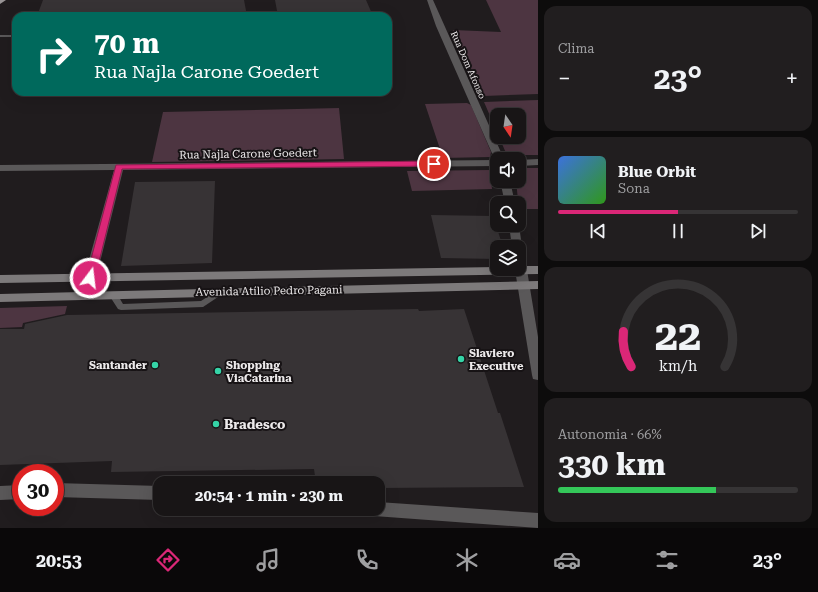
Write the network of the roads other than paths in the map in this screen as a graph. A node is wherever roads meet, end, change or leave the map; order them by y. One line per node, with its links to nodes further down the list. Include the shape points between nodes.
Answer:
1 (2, 0): 3 (main road)
2 (430, 0): 6 (street, Rua Dom Afonso)
3 (0, 2)
4 (0, 36): 5 (lane)
5 (12, 36)
6 (495, 152)
7 (538, 162): 9 (street)
8 (490, 163): 10 (street, Rua Najla Carone Goedert)
9 (526, 163)
10 (119, 167): 11 (street, Rua Najla Carone Goedert); 16 (street)
11 (0, 168)
12 (490, 266): 16 (main road, Avenida Atílio Pedro Pagani)
13 (526, 267): 14 (main road, Avenida Atílio Pedro Pagani)
14 (538, 270)
15 (522, 276): 18 (street)
16 (90, 278): 17 (main road, Avenida Atílio Pedro Pagani)
17 (0, 279)
18 (524, 285): 19 (main road, Avenida Atílio Pedro Pagani); 20 (main road, Avenida Atílio Pedro Pagani); 21 (street)
19 (538, 285)
20 (0, 298)
21 (535, 336): 22 (street)
22 (538, 374)
23 (64, 490): 26 (street)
24 (12, 492): 25 (street)
25 (0, 493)
26 (153, 493)
27 (385, 510): 28 (street)
28 (538, 521)

